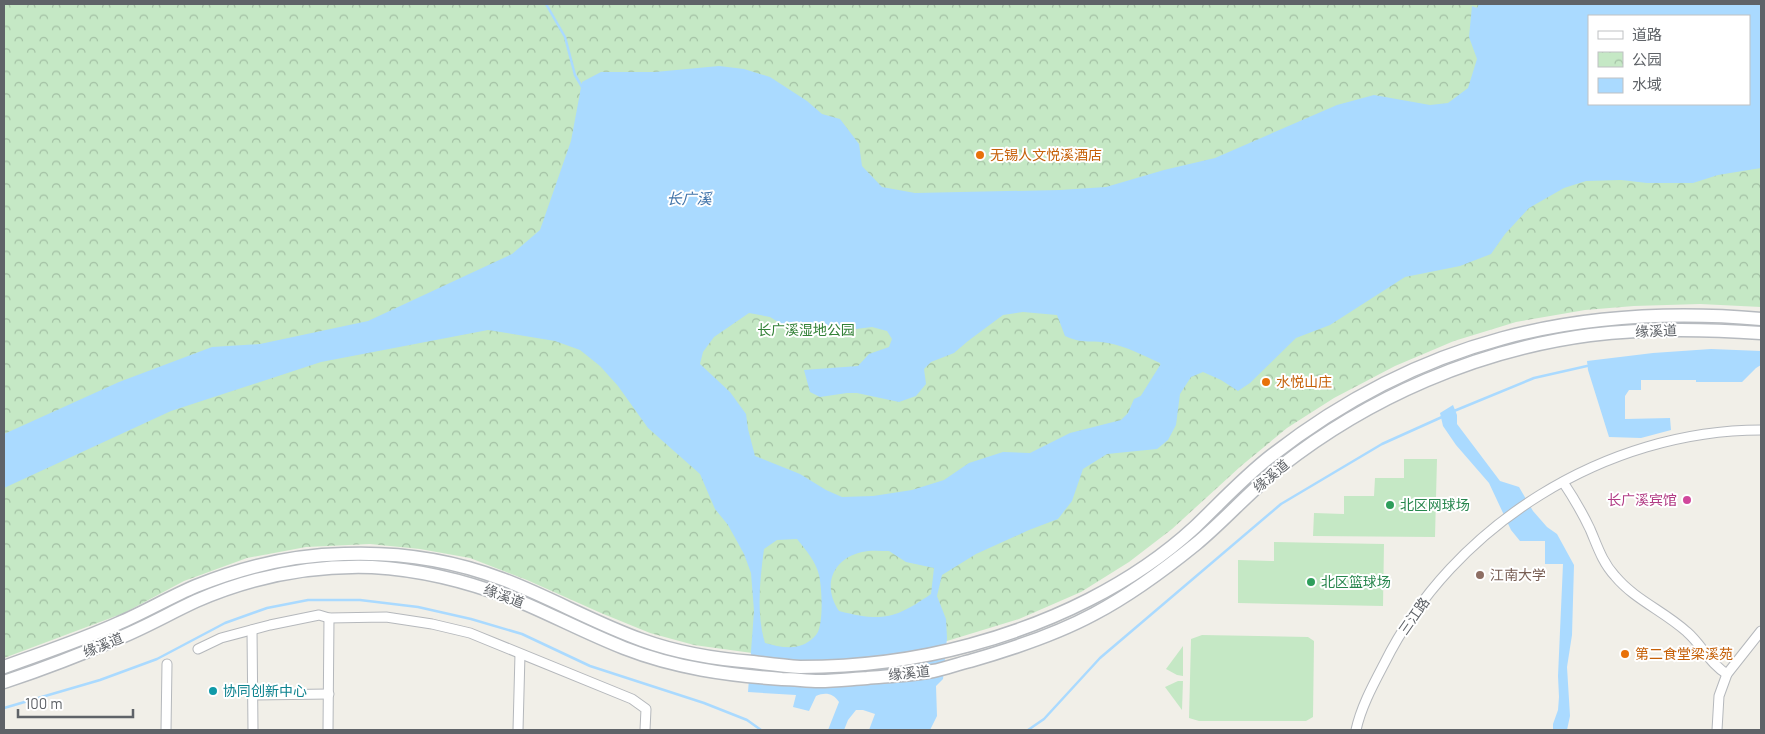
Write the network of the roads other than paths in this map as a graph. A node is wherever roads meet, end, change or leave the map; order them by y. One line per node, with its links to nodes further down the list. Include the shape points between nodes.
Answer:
1 (1761, 319): 11 (main road, 缘溪道, via 1678,314 1591,320 1534,329 1470,347 1421,366 1338,408 1300,434 1248,476 1193,529 1145,566 1108,589 1048,619 969,645 902,660 797,667 705,656 643,640 469,568 406,556 345,554 317,555 242,569 193,587 115,625)
2 (1761, 333): 13 (main road, 缘溪道, via 1680,330 1592,335 1542,343 1460,366 1382,401 1311,444 1278,468 1174,562 1094,614 997,654 935,671 820,681 743,676 690,668 620,646 530,606 469,584 405,570 368,567 296,572 228,589 124,637)
3 (1761, 430): 4 (street, via 1703,435 1643,448 1598,464)
4 (1563, 482): 12 (street, via 1614,575 1644,602 1693,637 1718,668); 21 (street, 三江路, via 1500,522 1440,579 1390,651)
5 (329, 618): 6 (street, via 319,616); 9 (street, via 386,617 432,624 470,633); 14 (street)
6 (252, 630): 8 (street, via 221,638); 15 (street)
7 (1761, 631): 12 (street)
8 (198, 649)
9 (520, 654): 19 (street); 20 (street, via 632,699 646,709)
10 (167, 664): 16 (street)
11 (4, 666)
12 (1727, 674): 22 (street, via 1719,696)
13 (4, 682)
14 (328, 694): 15 (street); 18 (street)
15 (254, 695): 17 (street)
16 (166, 730)
17 (253, 730)
18 (328, 730)
19 (518, 730)
20 (645, 730)
21 (1356, 730)
22 (1717, 730)

